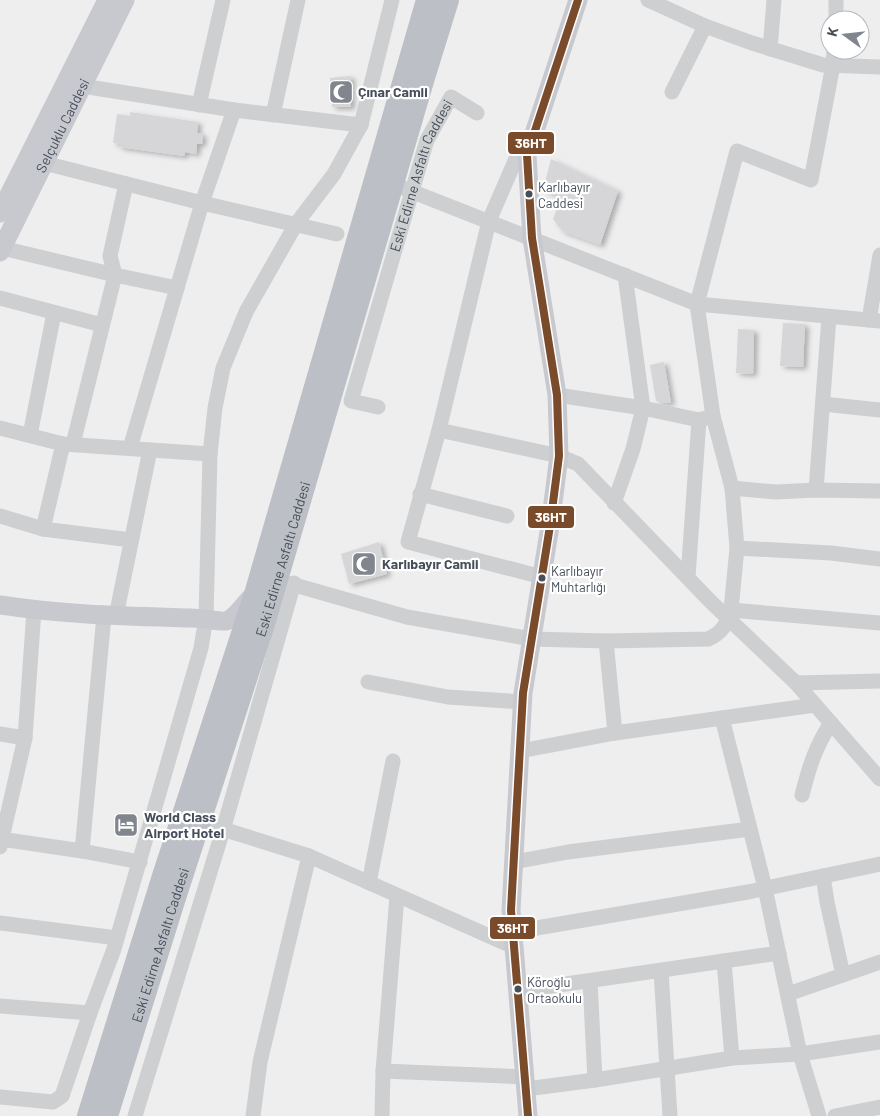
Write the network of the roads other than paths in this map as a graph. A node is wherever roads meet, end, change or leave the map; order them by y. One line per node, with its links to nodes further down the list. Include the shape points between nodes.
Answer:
1 (107, 0): 17 (main road, Selçuklu Caddesi)
2 (125, 0): 17 (main road, Selçuklu Caddesi)
3 (223, 0): 19 (street)
4 (298, 0): 22 (street)
5 (392, 0): 23 (street)
6 (427, 0): 73 (highway, Eski Edirne Asfaltı Caddesi)
7 (448, 0): 27 (highway, Eski Edirne Asfaltı Caddesi)
8 (578, 0): 24 (main road)
9 (648, 0): 11 (street)
10 (774, 0): 13 (street)
11 (668, 4): 12 (street)
12 (705, 26): 13 (street); 18 (street)
13 (770, 48): 15 (street, via 822,65)
14 (833, 60): 15 (street)
15 (833, 65): 16 (street); 40 (street, via 811,180 737,151)
16 (880, 67)
17 (75, 83): 19 (street); 25 (main road, Selçuklu Caddesi); 29 (main road, Selçuklu Caddesi)
18 (672, 92)
19 (199, 105): 20 (street)
20 (234, 110): 22 (street); 28 (street)
21 (477, 113): 27 (street, Eski Edirne Asfaltı Caddesi, via 451,97)
22 (273, 115): 23 (street)
23 (361, 125): 31 (street, via 334,174)
24 (527, 155): 30 (street, via 516,161); 33 (main road)
25 (44, 163): 26 (street); 34 (main road, Selçuklu Caddesi)
26 (126, 184): 28 (street); 36 (street, via 110,256)
27 (402, 187): 30 (street); 47 (street, Eski Edirne Asfaltı Caddesi, via 350,401); 72 (highway, Eski Edirne Asfaltı Caddesi)
28 (202, 203): 31 (street); 38 (street)
29 (1, 208)
30 (489, 221): 33 (street); 52 (street)
31 (296, 224): 32 (street); 57 (street, via 246,312 223,368)
32 (337, 234)
33 (532, 238): 37 (street); 45 (main road)
34 (1, 250): 36 (street)
35 (880, 255): 43 (street)
36 (115, 275): 38 (street); 44 (street)
37 (625, 275): 40 (street); 48 (street)
38 (177, 288): 55 (street)
39 (0, 298): 41 (street)
40 (697, 304): 42 (street); 50 (street)
41 (54, 313): 44 (street); 53 (street)
42 (829, 317): 43 (street); 46 (street)
43 (874, 321)
44 (102, 325): 54 (street)
45 (557, 395): 48 (street); 58 (main road)
46 (822, 404): 49 (street); 60 (street)
47 (378, 407)
48 (643, 408): 50 (street); 63 (street, via 634,449)
49 (880, 410)
50 (706, 418): 59 (street); 70 (street)
51 (0, 428): 53 (street)
52 (439, 430): 58 (street); 62 (street)
53 (30, 435): 54 (street)
54 (68, 444): 55 (street); 66 (street)
55 (130, 448): 56 (street)
56 (150, 450): 57 (street); 67 (street)
57 (210, 454): 78 (street)
58 (559, 456): 63 (street, via 578,464); 71 (main road)
59 (732, 488): 60 (street, via 776,492); 68 (street)
60 (816, 490): 61 (street)
61 (880, 491)
62 (420, 494): 65 (street); 71 (street, via 408,542)
63 (614, 503): 70 (street)
64 (0, 516): 66 (street)
65 (507, 516)
66 (43, 529): 67 (street)
67 (131, 540): 77 (street)
68 (737, 548): 69 (street); 76 (street)
69 (880, 559)
70 (688, 577): 76 (street)
71 (542, 578): 81 (main road)
72 (286, 582): 81 (street, via 407,617); 98 (highway, Eski Edirne Asfaltı Caddesi); 100 (street, Eski Edirne Asfaltı Caddesi)
73 (255, 594): 79 (main road); 83 (highway, Eski Edirne Asfaltı Caddesi)
74 (0, 605): 75 (main road)
75 (34, 610): 77 (main road); 93 (street)
76 (730, 614): 80 (street); 82 (street, via 721,632 708,639); 86 (street)
77 (110, 616): 78 (main road); 102 (street)
78 (206, 618): 79 (main road); 104 (street, via 191,685)
79 (224, 622): 83 (main road)
80 (880, 623)
81 (532, 639): 82 (street); 87 (main road)
82 (606, 641): 91 (street)
83 (235, 654): 133 (highway, Eski Edirne Asfaltı Caddesi)
84 (880, 681): 86 (street)
85 (368, 682): 87 (street, via 448,697)
86 (796, 683): 88 (street)
87 (523, 702): 94 (main road)
88 (815, 705): 89 (street); 90 (street)
89 (722, 718): 91 (street); 99 (street)
90 (831, 723): 96 (street); 97 (street, via 811,760)
91 (614, 733): 94 (street)
92 (0, 734): 93 (street)
93 (25, 738): 101 (street)
94 (520, 751): 105 (main road)
95 (393, 760): 108 (street)
96 (880, 779)
97 (802, 795)
98 (200, 822): 100 (street); 134 (highway, Eski Edirne Asfaltı Caddesi)
99 (750, 829): 105 (street); 109 (street)
100 (222, 830): 103 (street); 135 (street, Eski Edirne Asfaltı Caddesi)
101 (0, 842): 102 (street)
102 (82, 851): 104 (street)
103 (309, 856): 108 (street); 136 (street, via 260,1062)
104 (140, 862): 112 (street)
105 (514, 862): 113 (main road)
106 (880, 864): 107 (street)
107 (823, 876): 109 (street); 118 (street)
108 (369, 883): 110 (street)
109 (765, 888): 113 (street); 114 (street)
110 (397, 896): 113 (street); 128 (street)
111 (0, 924): 112 (street)
112 (117, 938): 123 (street)
113 (513, 939): 120 (main road)
114 (779, 953): 115 (street); 121 (street)
115 (724, 961): 117 (street); 126 (street)
116 (880, 962): 118 (street)
117 (661, 971): 119 (street); 127 (street)
118 (843, 975): 121 (street)
119 (590, 981): 120 (street); 129 (street)
120 (518, 991): 130 (main road)
121 (788, 994): 125 (street)
122 (0, 1006): 123 (street)
123 (90, 1013): 131 (street, via 62,1096 53,1102)
124 (880, 1042): 125 (street)
125 (800, 1054): 126 (street); 140 (street)
126 (732, 1058): 127 (street)
127 (667, 1069): 129 (street); 139 (street)
128 (383, 1071): 130 (street); 137 (street)
129 (595, 1080): 130 (street)
130 (526, 1083): 138 (main road)
131 (0, 1097)
132 (880, 1107): 141 (street)
133 (88, 1116)
134 (107, 1116)
135 (135, 1116)
136 (253, 1116)
137 (382, 1116)
138 (528, 1116)
139 (670, 1116)
140 (818, 1116)
141 (835, 1116)

